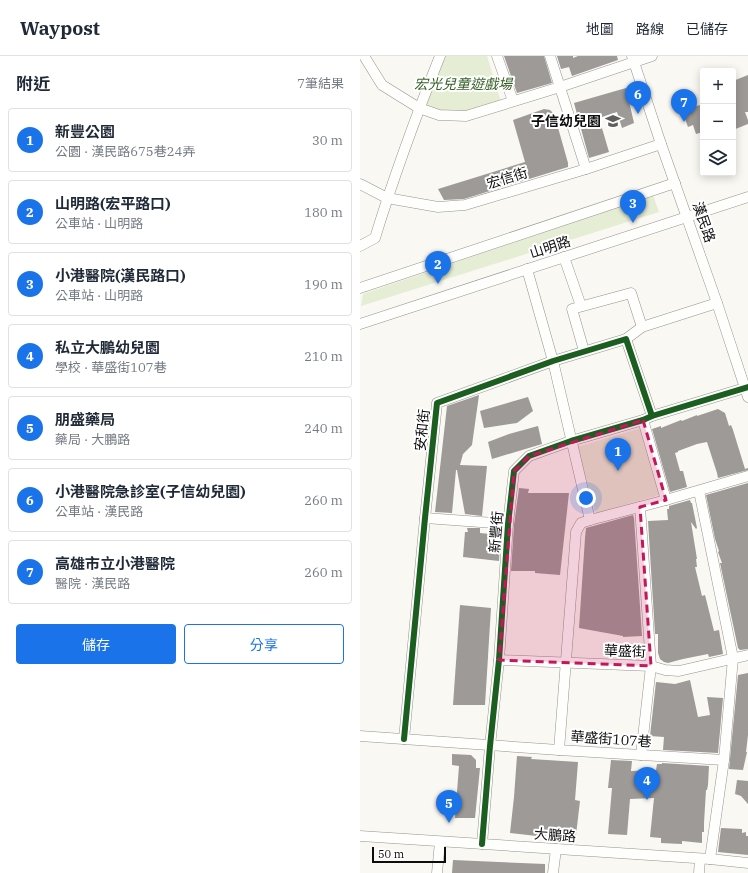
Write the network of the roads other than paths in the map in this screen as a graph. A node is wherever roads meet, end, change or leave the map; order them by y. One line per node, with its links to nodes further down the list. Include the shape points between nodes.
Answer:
1 (364, 56): 9 (street, via 382,85)
2 (440, 56): 9 (street)
3 (497, 56): 8 (street)
4 (550, 56): 7 (street)
5 (652, 56): 6 (street)
6 (633, 59): 7 (street); 10 (street, 漢民路)
7 (560, 87): 8 (street); 11 (street)
8 (513, 101): 9 (street, via 466,116 439,115)
9 (419, 108): 15 (street)
10 (661, 144): 11 (street, 宏信街); 12 (street, 漢民路)
11 (586, 169): 15 (street, 宏信街, via 465,205 438,207)
12 (675, 182): 16 (street, 漢民路); 20 (street, 山明路)
13 (360, 184): 15 (street, 宏信街)
14 (748, 197): 16 (street, 山明路)
15 (387, 198): 17 (street, via 375,238)
16 (688, 218): 18 (street, 山明路); 21 (street, 漢民路)
17 (360, 246)
18 (564, 257): 19 (street, 山明路); 22 (street)
19 (528, 269): 23 (street, 山明路); 27 (street)
20 (360, 288)
21 (717, 303): 24 (street); 28 (street, 漢民路)
22 (581, 306): 24 (street, via 631,293); 26 (street, via 572,309)
23 (360, 324)
24 (642, 327): 25 (street)
25 (626, 339): 26 (street, 安和街); 29 (street)
26 (584, 351): 27 (street, 安和街)
27 (553, 361): 30 (street); 35 (street, 安和街, via 437,403)
28 (747, 390): 29 (street, 新豐街)
29 (648, 418): 30 (street, 新豐街); 33 (street)
30 (571, 441): 36 (street); 37 (street, 新豐街, via 529,456 514,472)
31 (748, 476): 32 (street)
32 (699, 490): 33 (street); 39 (street)
33 (666, 500): 34 (street)
34 (640, 507): 36 (street); 42 (street)
35 (425, 518): 37 (street); 44 (street, 安和街)
36 (590, 520): 41 (street, 華盛街107巷, via 581,523 576,532)
37 (508, 524): 40 (street, 新豐街)
38 (748, 655): 39 (street, 華盛街)
39 (734, 658): 42 (street, 華盛街, via 679,671); 48 (street)
40 (499, 660): 41 (street, 華盛街); 45 (street, 新豐街)
41 (566, 663): 42 (street, 華盛街); 46 (street, 華盛街107巷)
42 (651, 666): 47 (street)
43 (360, 736): 44 (street)
44 (404, 739): 45 (street)
45 (490, 746): 46 (street); 51 (street, 新豐街)
46 (559, 750): 47 (street, 華盛街107巷)
47 (641, 755): 48 (street, 華盛街107巷)
48 (724, 760): 53 (street)
49 (360, 836): 50 (street, 大鵬路)
50 (440, 842): 51 (street, 大鵬路); 55 (street)
51 (482, 844): 52 (street, 大鵬路)
52 (556, 849): 53 (street, 大鵬路); 56 (street)
53 (705, 859): 54 (street, 大鵬路); 57 (street)
54 (748, 863)
55 (437, 873)
56 (554, 873)
57 (698, 873)

